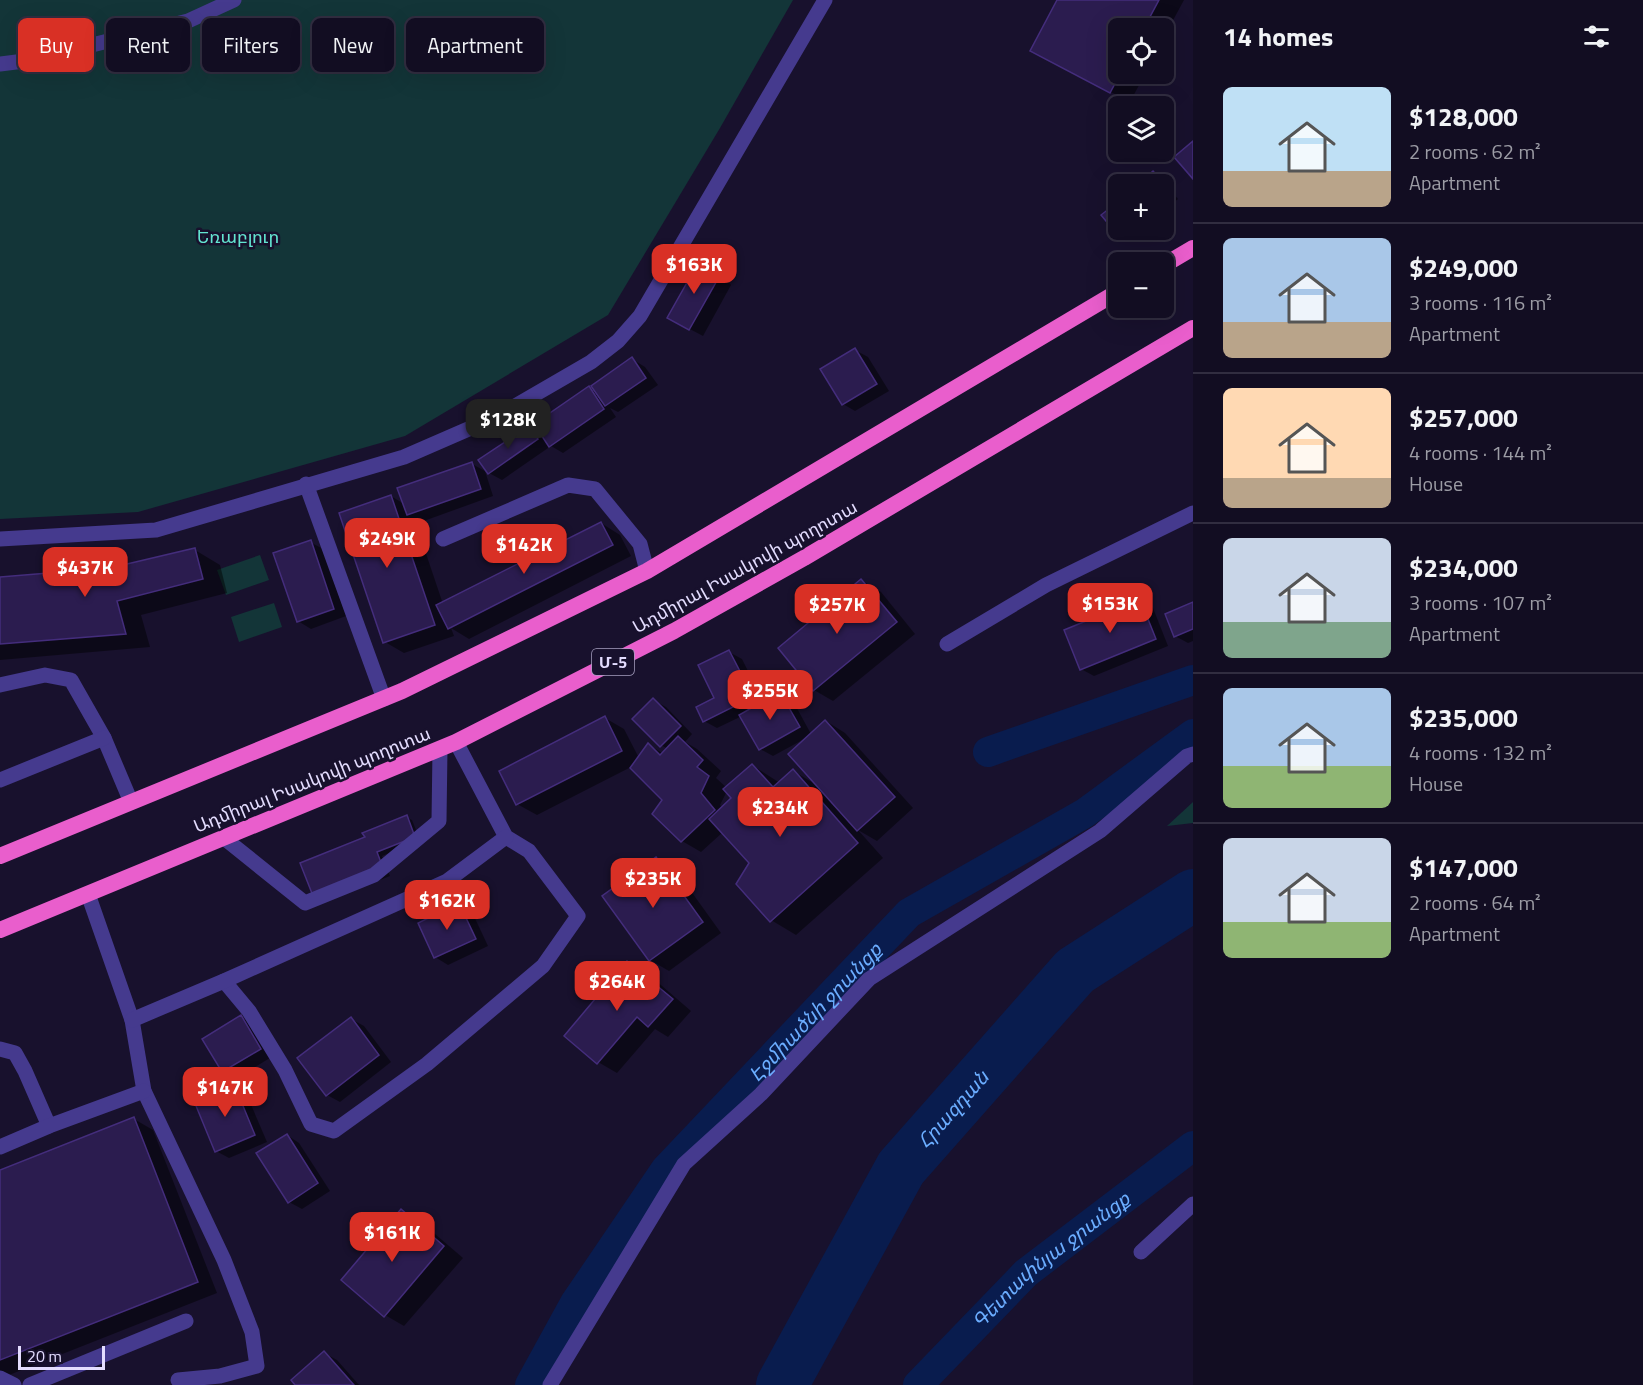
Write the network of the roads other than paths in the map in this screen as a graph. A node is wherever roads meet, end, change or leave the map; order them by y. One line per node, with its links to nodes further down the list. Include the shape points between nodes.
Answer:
1 (234, 0): 3 (street, via 188,21 32,60)
2 (825, 0): 8 (street, via 640,316 618,341 591,362 496,417 404,457)
3 (0, 63)
4 (1193, 248): 5 (highway)
5 (1174, 259)
6 (1108, 298): 12 (highway)
7 (1193, 328): 17 (highway, Ադմիրալ Իսակովի պողոտա / Մ-5, via 684,626)
8 (306, 484): 10 (street, via 156,530); 15 (street)
9 (1193, 513): 13 (street, via 1046,585)
10 (0, 539)
11 (443, 539): 12 (street, via 568,485 595,489 640,544)
12 (647, 571): 15 (highway)
13 (947, 644)
14 (0, 685): 16 (street, via 45,675 71,680)
15 (384, 699): 21 (highway)
16 (104, 738): 20 (street); 21 (street)
17 (456, 742): 18 (highway, Ադմիրալ Իսակովի պողոտա / Մ-5); 22 (street)
18 (440, 749): 23 (highway, Ադմիրալ Իսակովի պողոտա / Մ-5); 23 (street, via 439,821 374,875 305,903)
19 (1193, 754): 40 (street, via 1100,831 869,979 761,1094 684,1164)
20 (0, 780)
21 (131, 802): 24 (highway)
22 (506, 837): 27 (street, via 447,881); 27 (street, via 529,851 578,916 543,966 427,1064 334,1131 311,1124 285,1070 249,1011)
23 (224, 838): 25 (highway, Ադմիրալ Իսակովի պողոտա / Մ-5)
24 (0, 856)
25 (88, 894): 26 (highway, Ադմիրալ Իսակովի պողոտա / Մ-5); 28 (street)
26 (0, 930)
27 (224, 981): 28 (street)
28 (132, 1020): 30 (street)
29 (0, 1049): 31 (street, via 15,1053)
30 (144, 1091): 31 (street); 37 (street, via 224,1260 252,1332 257,1366 220,1376)
31 (49, 1126): 32 (street)
32 (0, 1147)
33 (1193, 1204): 34 (street)
34 (1141, 1252)
35 (186, 1321): 39 (street)
36 (0, 1378): 38 (street)
37 (177, 1380)
38 (14, 1385)
39 (30, 1385)
40 (550, 1385)

